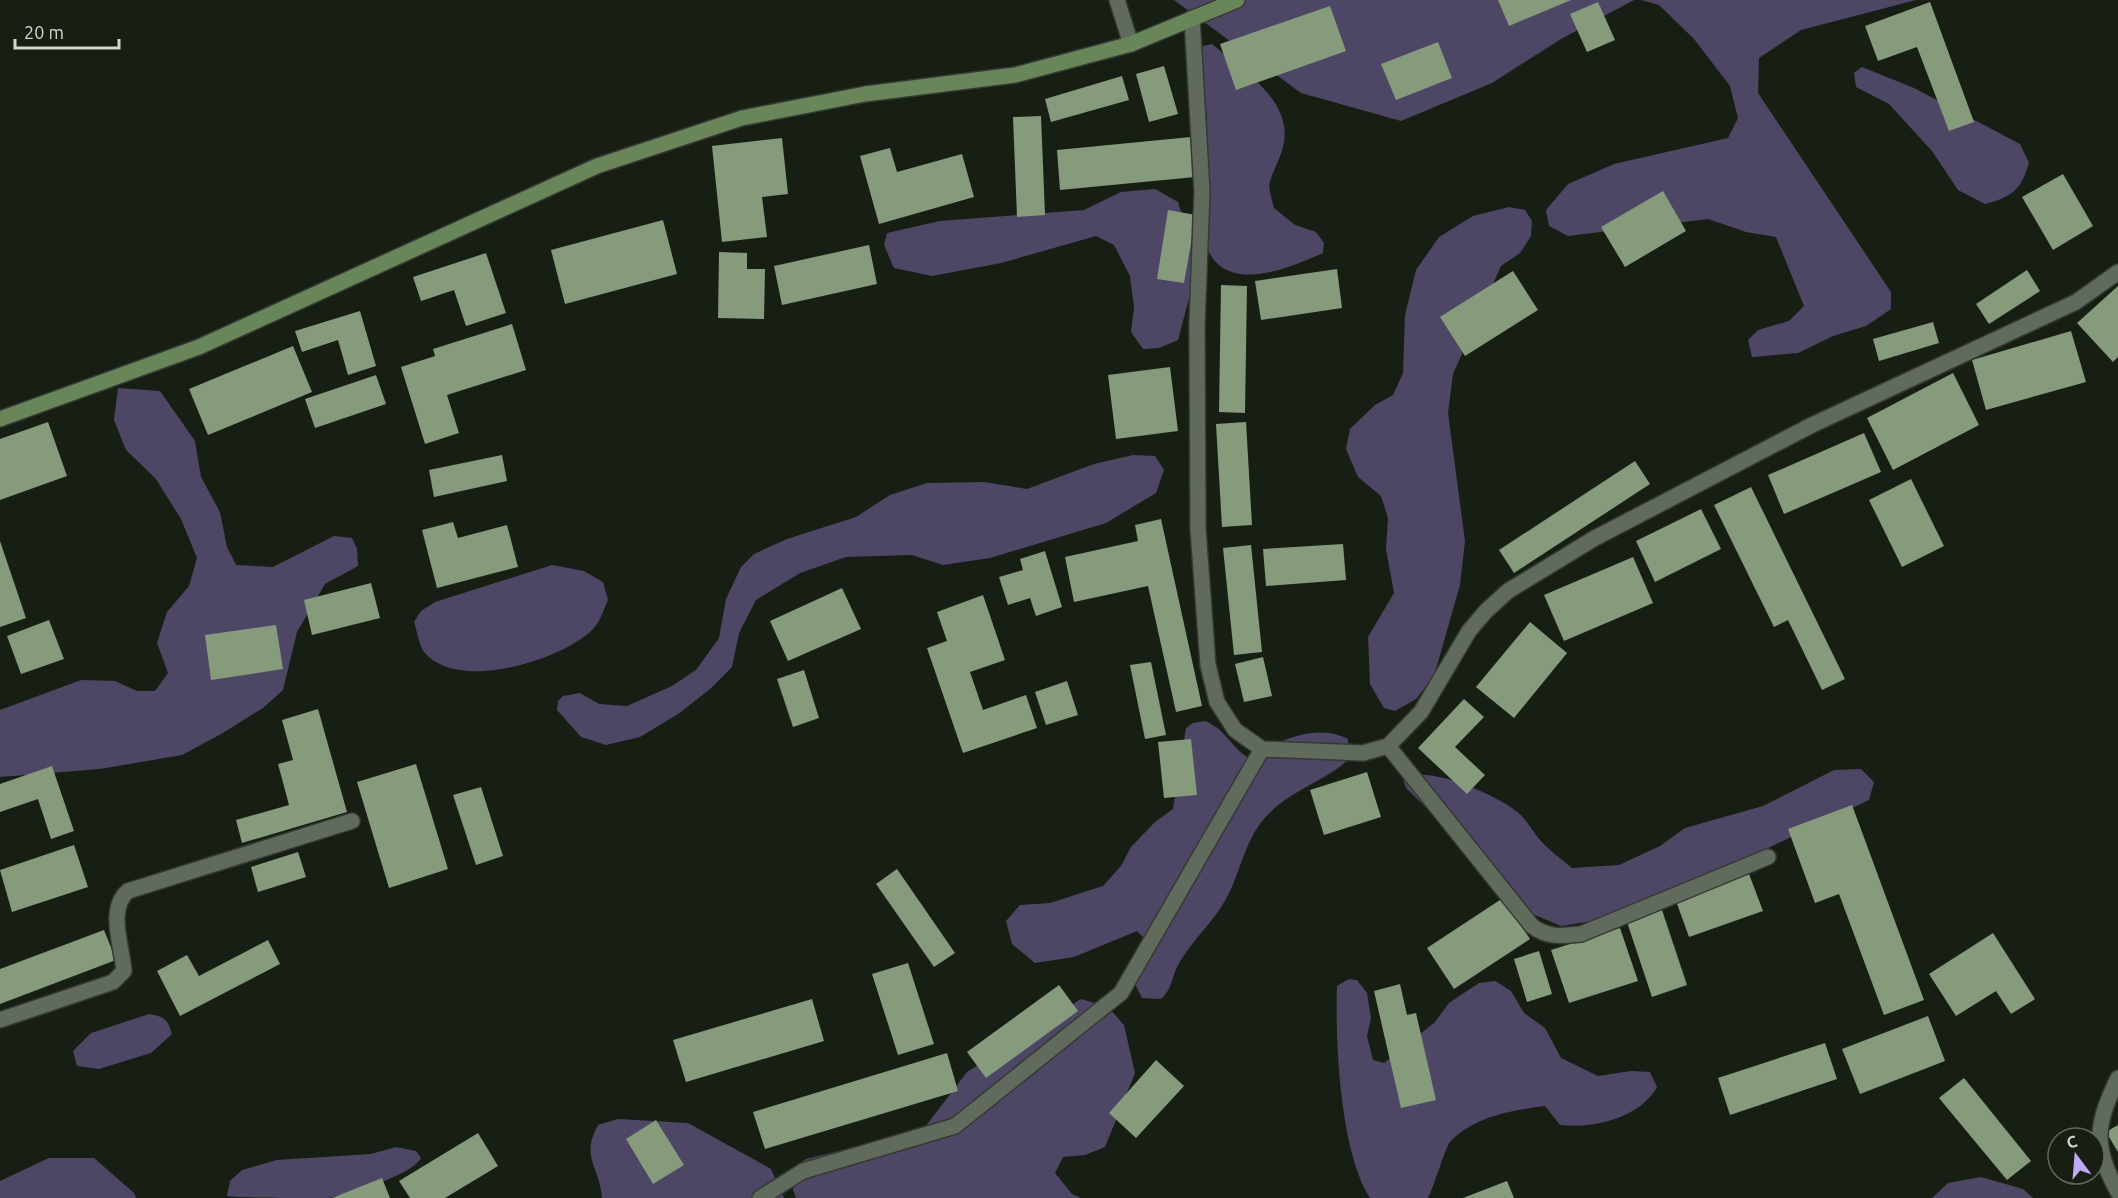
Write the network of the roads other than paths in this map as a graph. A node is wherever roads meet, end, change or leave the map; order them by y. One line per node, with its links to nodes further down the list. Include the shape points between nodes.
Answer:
1 (1117, 0): 4 (street)
2 (1237, 0): 3 (main road)
3 (1192, 18): 4 (main road); 8 (street, via 1202,192 1197,325 1198,529 1208,665 1223,712 1235,730)
4 (1131, 45): 6 (main road, via 1015,75 865,94 742,118 597,166 199,347)
5 (2118, 272): 7 (street, via 2076,302 1812,425 1595,538 1508,591 1469,631 1421,712)
6 (0, 418)
7 (1388, 746): 8 (street, via 1363,753); 10 (street, via 1532,926 1554,937 1581,934)
8 (1262, 749): 14 (street, via 1121,993 955,1126 803,1171)
9 (352, 821): 11 (street, via 128,891 116,910 124,971 113,982)
10 (1768, 857)
11 (0, 1020)
12 (2118, 1078): 13 (street, via 2102,1110 2099,1135 2105,1169)
13 (2118, 1192)
14 (760, 1198)

